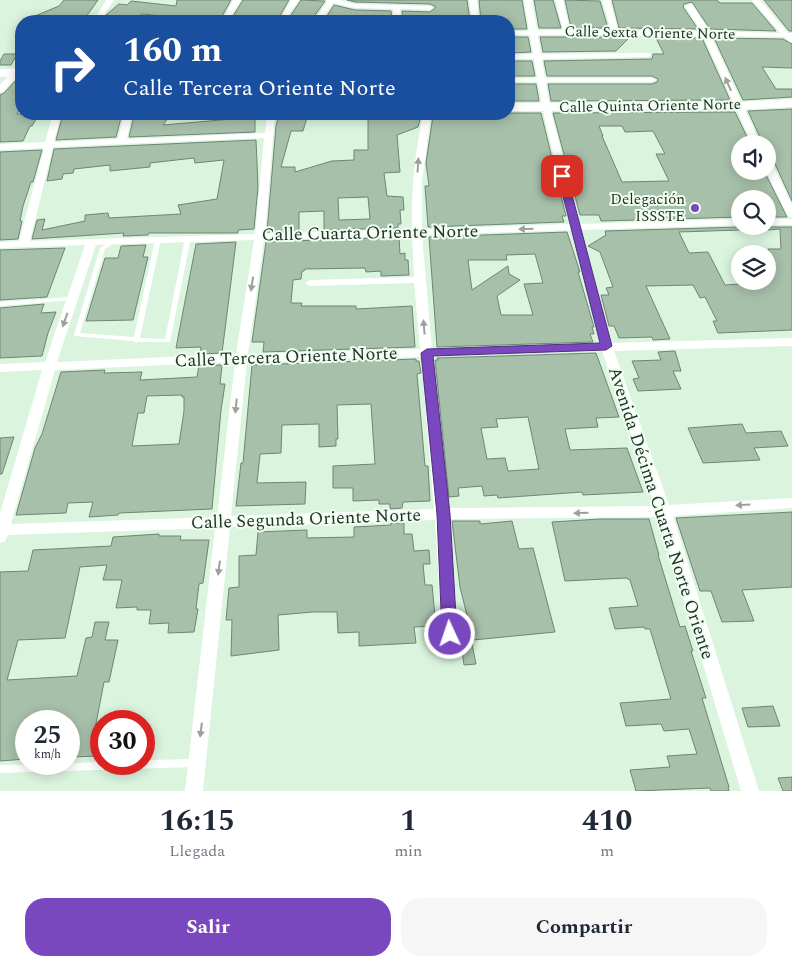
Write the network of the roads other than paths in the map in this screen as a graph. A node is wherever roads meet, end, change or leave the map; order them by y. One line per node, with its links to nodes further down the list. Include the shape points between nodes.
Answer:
1 (110, 0): 13 (street)
2 (237, 0): 14 (street)
3 (295, 0): 15 (street)
4 (331, 0): 11 (street, via 355,6); 16 (street)
5 (473, 0): 18 (street)
6 (528, 0): 22 (street, Avenida Décima Cuarta Norte Oriente)
7 (559, 0): 19 (street)
8 (606, 0): 20 (street)
9 (756, 0): 24 (street)
10 (689, 6): 23 (street)
11 (396, 7): 12 (street); 17 (street)
12 (430, 8)
13 (101, 15)
14 (228, 15)
15 (286, 15)
16 (321, 15)
17 (397, 15)
18 (475, 15)
19 (567, 32): 20 (street, Calle Sexta Oriente Norte); 22 (street, Calle Sexta Oriente Norte)
20 (615, 32): 23 (street, Calle Sexta Oriente Norte)
21 (515, 33): 22 (street, Calle Sexta Oriente Norte)
22 (533, 33): 28 (street, Avenida Décima Cuarta Norte Oriente)
23 (706, 33): 24 (street, Calle Sexta Oriente Norte); 37 (street, one-way to 23)
24 (789, 35): 25 (street)
25 (792, 43)
26 (648, 55): 28 (street)
27 (515, 56): 28 (street)
28 (537, 56): 32 (street, Avenida Décima Cuarta Norte Oriente)
29 (15, 72): 30 (street)
30 (0, 73)
31 (15, 76): 35 (street)
32 (541, 79): 33 (street); 34 (street); 39 (street, Avenida Décima Cuarta Norte Oriente)
33 (515, 80)
34 (652, 80)
35 (0, 90)
36 (792, 103): 37 (street, Calle Quinta Oriente Norte)
37 (738, 106): 39 (street, Calle Quinta Oriente Norte); 45 (street)
38 (515, 107): 39 (street, Calle Quinta Oriente Norte)
39 (546, 107): 54 (street, Avenida Décima Cuarta Norte Oriente)
40 (55, 120): 47 (street)
41 (127, 120): 46 (street)
42 (270, 120): 44 (street)
43 (426, 120): 55 (street, one-way to 43, via 420,142)
44 (269, 135): 46 (street); 56 (street)
45 (752, 135)
46 (122, 142): 47 (street)
47 (49, 145): 48 (street); 61 (street)
48 (0, 147)
49 (775, 180): 50 (street)
50 (792, 215)
51 (731, 222): 54 (street, Calle Cuarta Oriente Norte)
52 (776, 222): 53 (street)
53 (792, 222)
54 (575, 227): 55 (street, Calle Cuarta Oriente Norte, one-way to 55); 69 (street, Avenida Décima Cuarta Norte Oriente)
55 (417, 232): 56 (street, Calle Cuarta Oriente Norte); 63 (street)
56 (260, 235): 57 (street, Calle Cuarta Oriente Norte); 71 (street, one-way to 71)
57 (188, 238): 58 (street, Calle Cuarta Oriente Norte); 67 (lane, via 168,341)
58 (158, 239): 59 (street, Calle Cuarta Oriente Norte); 67 (lane)
59 (116, 240): 60 (street, Calle Cuarta Oriente Norte); 67 (lane, via 103,248 77,335)
60 (92, 241): 61 (street, Calle Cuarta Oriente Norte); 65 (street)
61 (24, 243): 62 (street, Calle Cuarta Oriente Norte)
62 (0, 245)
63 (420, 280): 64 (street); 70 (street, one-way to 63)
64 (310, 283)
65 (72, 299): 66 (lane); 72 (street, one-way to 72)
66 (0, 304)
67 (136, 341)
68 (792, 342): 69 (street, Calle Tercera Oriente Norte)
69 (606, 346): 70 (street, Calle Tercera Oriente Norte); 75 (street, Avenida Décima Cuarta Norte Oriente)
70 (427, 353): 71 (street, Calle Tercera Oriente Norte); 76 (street)
71 (241, 358): 72 (street, Calle Tercera Oriente Norte); 77 (street, one-way to 77)
72 (50, 365): 73 (street, Calle Tercera Oriente Norte); 78 (street)
73 (0, 368)
74 (792, 503): 75 (street, Calle Segunda Oriente Norte, one-way to 75)
75 (664, 511): 76 (street, Calle Segunda Oriente Norte, one-way to 76); 83 (street, Avenida Décima Cuarta Norte Oriente)
76 (443, 514): 77 (street, Calle Segunda Oriente Norte); 79 (street)
77 (224, 522): 78 (street, Calle Segunda Oriente Norte); 80 (street, one-way to 80)
78 (1, 532)
79 (450, 634)
80 (197, 763): 81 (lane); 82 (street)
81 (0, 769)
82 (194, 791)
83 (750, 791)

